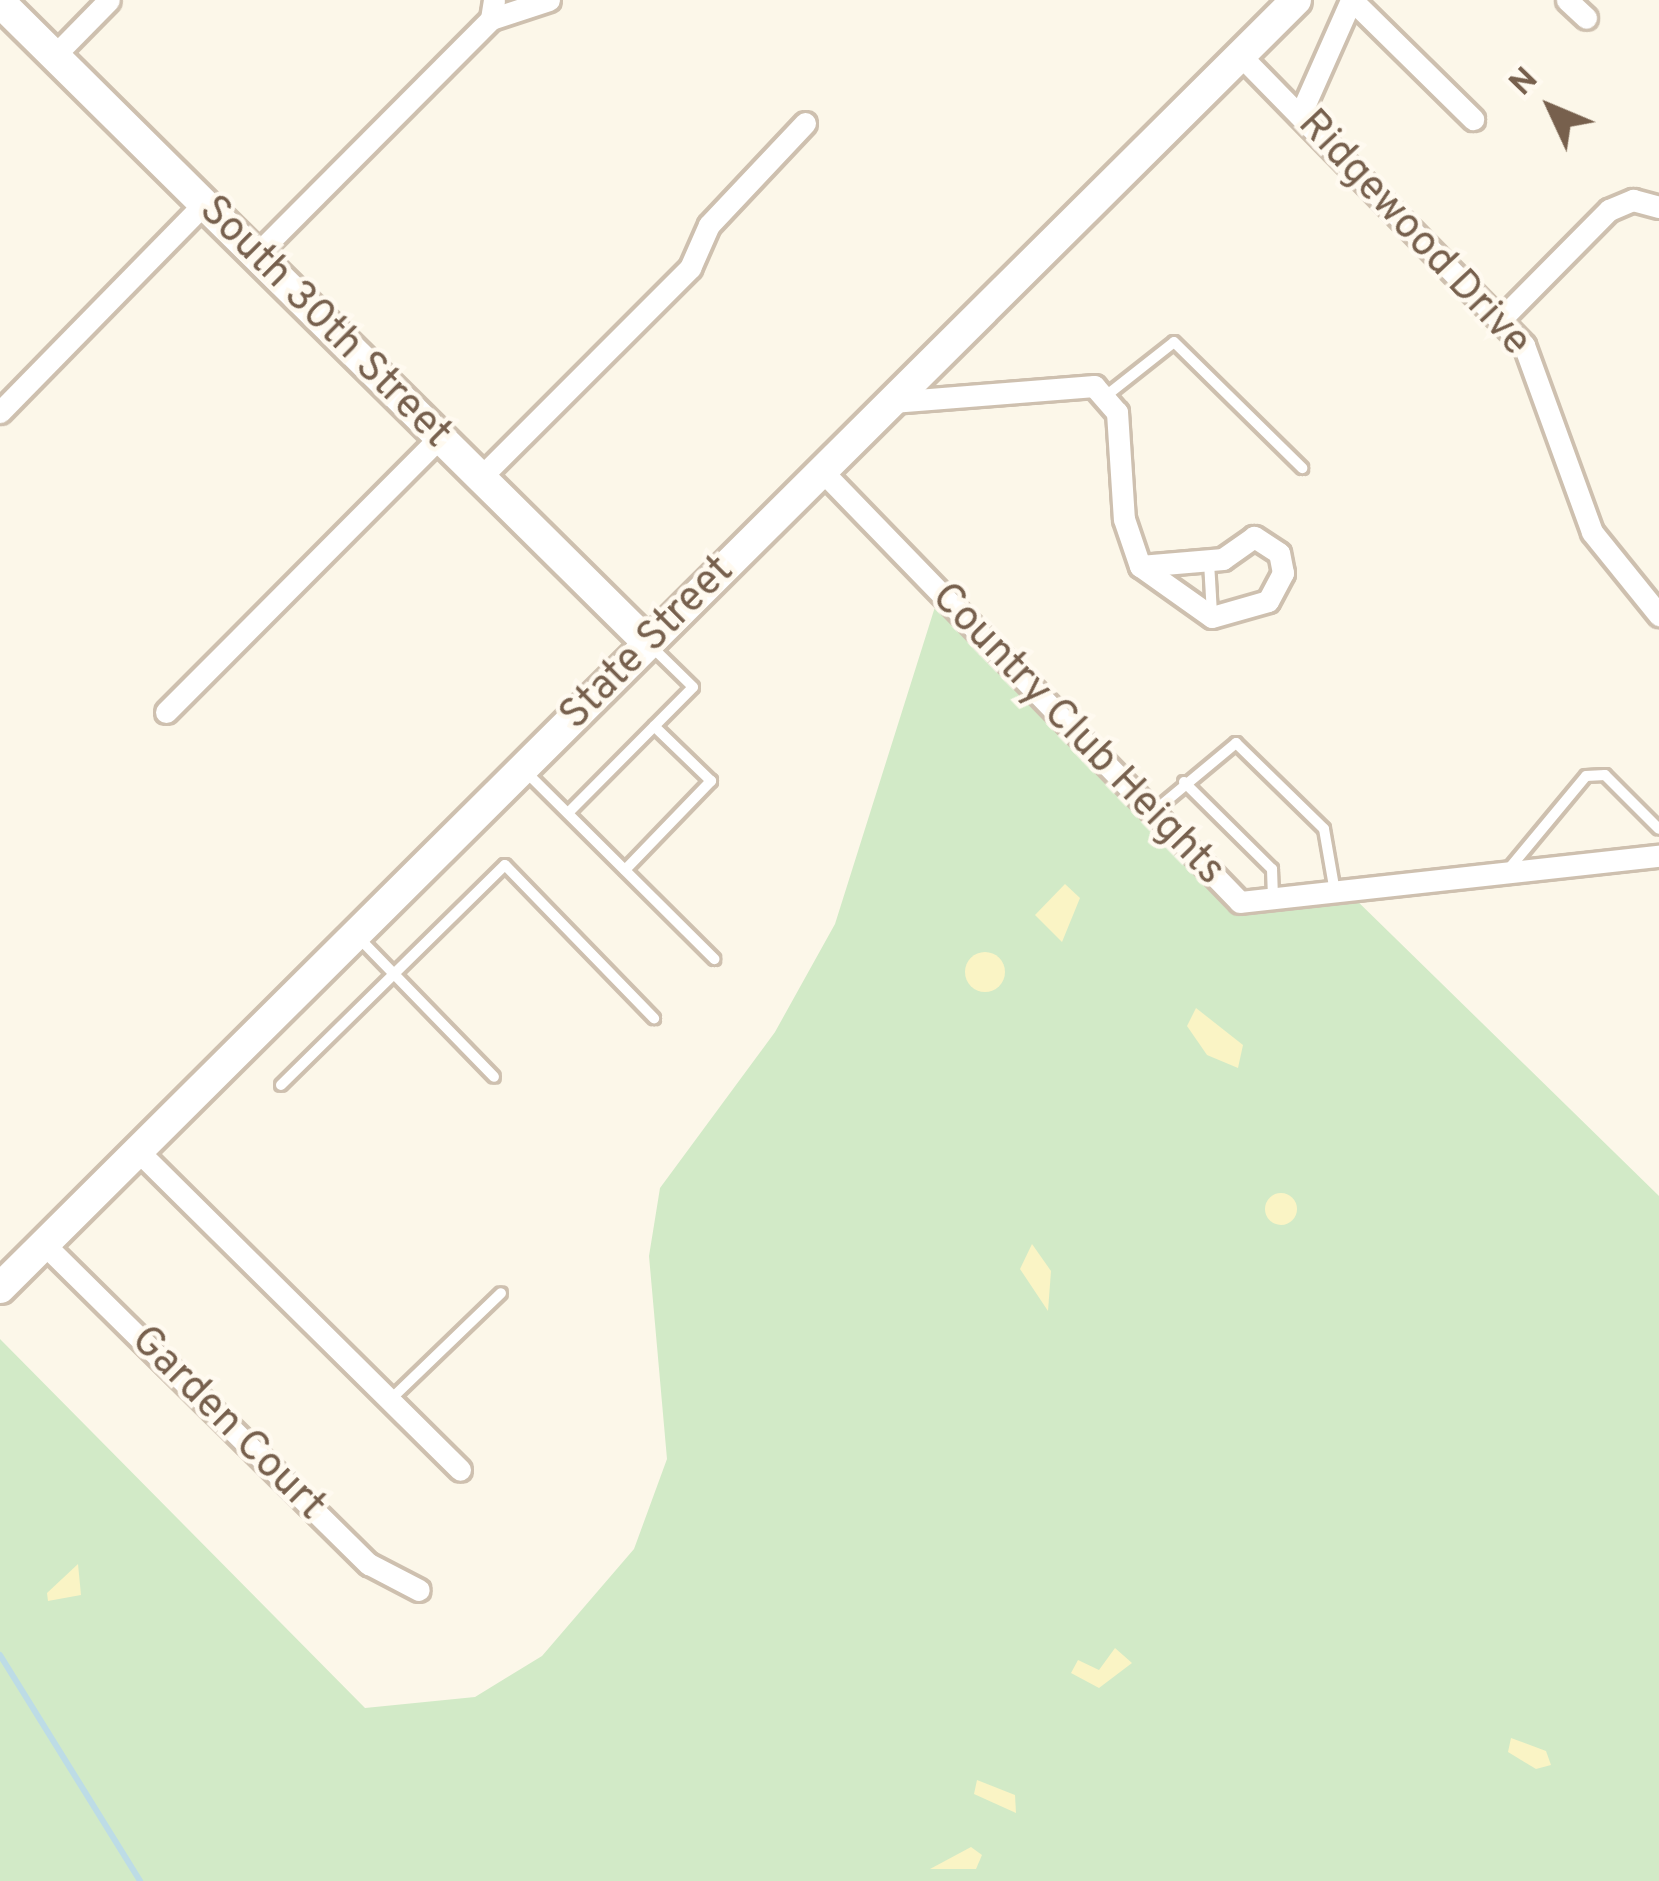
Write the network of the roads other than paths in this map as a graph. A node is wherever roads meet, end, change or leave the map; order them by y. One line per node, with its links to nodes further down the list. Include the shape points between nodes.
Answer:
1 (110, 0): 10 (street)
2 (549, 0): 7 (street)
3 (1296, 0): 9 (main road, State Street)
4 (1351, 0): 11 (street); 12 (street)
5 (1568, 0): 8 (street)
6 (0, 2): 10 (main road, South 30th Street)
7 (493, 10): 16 (street)
8 (1586, 18)
9 (1240, 55): 11 (street, Ridgewood Drive); 19 (main road, State Street)
10 (54, 56): 14 (main road, South 30th Street)
11 (1300, 113): 17 (street, Ridgewood Drive)
12 (1473, 119)
13 (806, 123): 24 (street, via 709,226 690,268)
14 (204, 204): 16 (main road, South 30th Street); 20 (street)
15 (1659, 207): 17 (street, via 1633,200 1610,210)
16 (256, 255): 21 (main road, South 30th Street)
17 (1503, 317): 27 (street, Ridgewood Drive, via 1550,397 1592,532)
18 (1107, 395): 19 (street, via 1071,381); 22 (lane, via 1174,342); 26 (street)
19 (891, 402): 23 (main road, State Street)
20 (0, 412)
21 (440, 437): 24 (main road, South 30th Street); 30 (street)
22 (1302, 468)
23 (821, 471): 29 (main road, State Street); 35 (street, Country Club Heights)
24 (481, 477): 29 (main road, South 30th Street)
25 (1209, 562): 26 (street); 28 (lane); 28 (street, via 1254,537 1279,553 1282,573 1268,601)
26 (1140, 566): 28 (street)
27 (1659, 615)
28 (1212, 617)
29 (649, 644): 31 (lane, via 693,687); 32 (main road, State Street)
30 (166, 712)
31 (654, 726): 34 (lane); 38 (lane, via 711,782)
32 (523, 769): 34 (lane); 42 (main road, State Street)
33 (1184, 782): 35 (lane); 40 (lane, via 1225,743 1244,747 1324,829); 41 (lane, via 1272,868)
34 (568, 813): 38 (lane)
35 (1151, 814): 41 (street, Country Club Heights, via 1231,896)
36 (1659, 829): 39 (lane, via 1606,775 1586,776)
37 (1659, 856): 39 (street, Country Club Heights)
38 (625, 870): 43 (lane)
39 (1507, 873): 40 (street, Country Club Heights)
40 (1336, 895): 41 (street, Country Club Heights)
41 (1271, 904)
42 (356, 934): 44 (lane); 48 (main road, State Street)
43 (714, 958)
44 (394, 974): 45 (lane, via 505,865); 46 (lane); 47 (lane)
45 (655, 1018)
46 (494, 1077)
47 (280, 1084)
48 (138, 1151): 49 (main road, State Street); 52 (street)
49 (44, 1244): 50 (main road, State Street); 54 (street, Garden Court, via 369,1564)
50 (0, 1288)
51 (501, 1293): 52 (lane)
52 (390, 1400): 53 (street)
53 (460, 1470)
54 (419, 1590)

